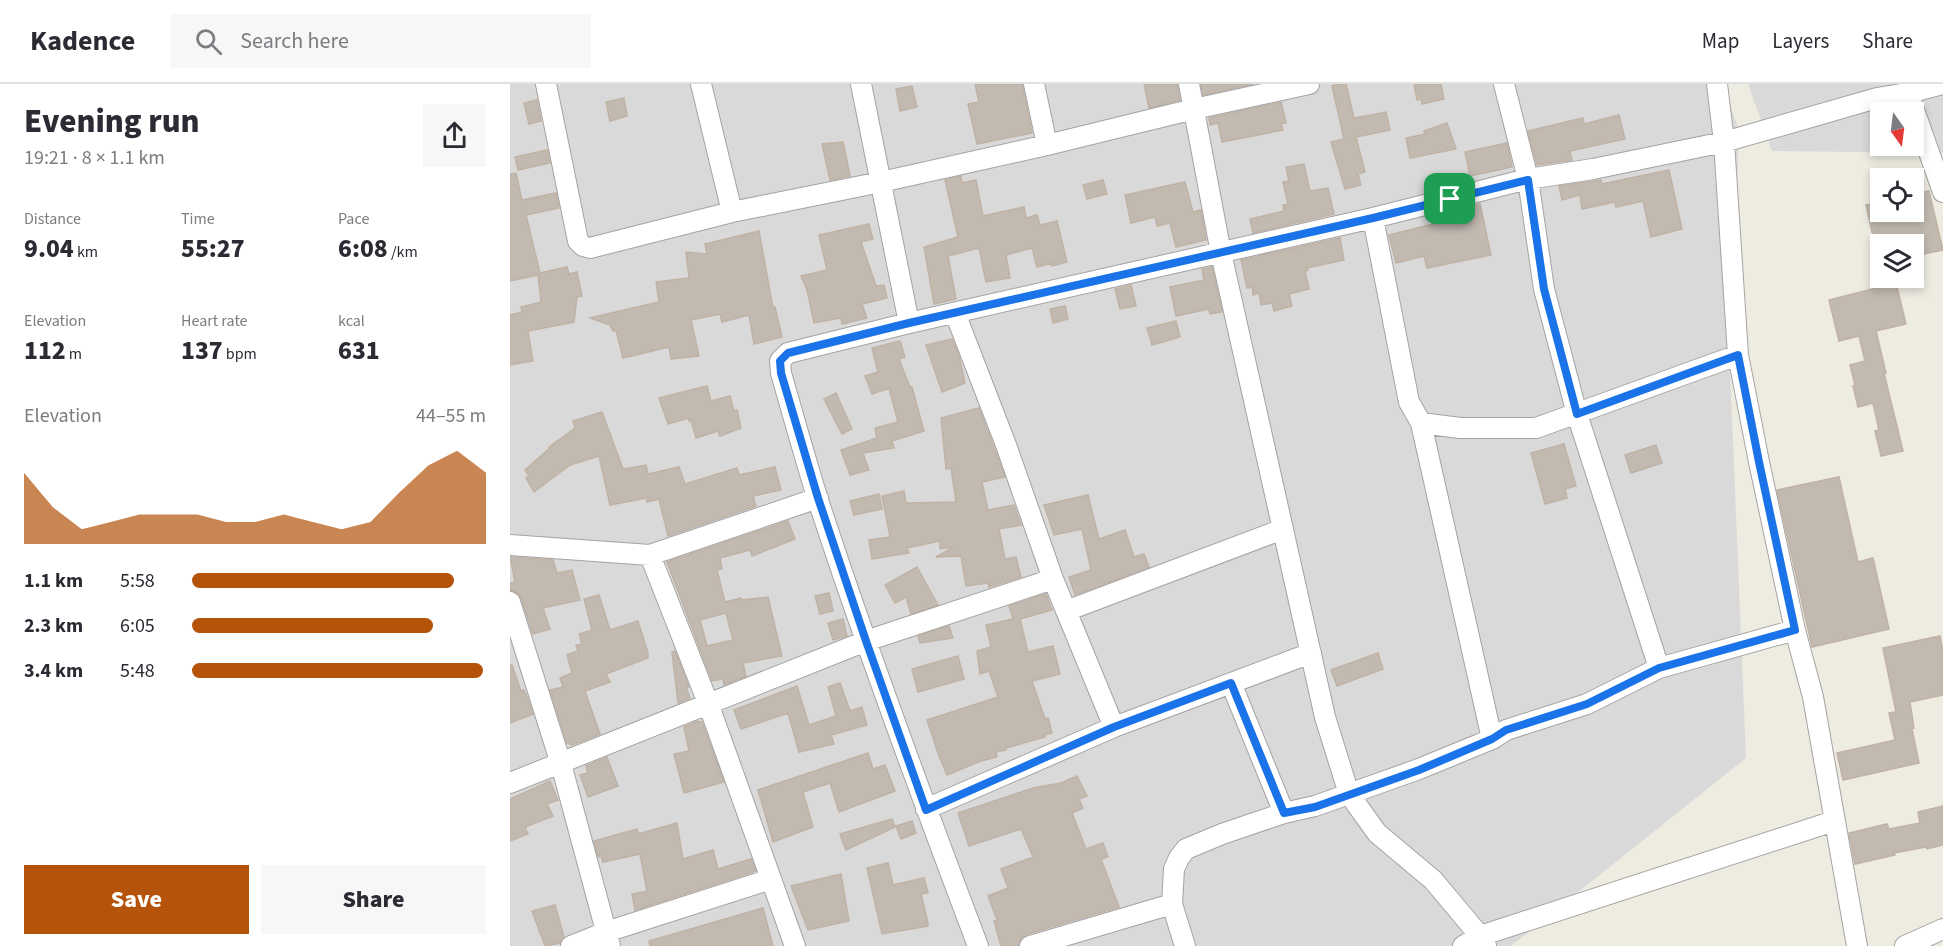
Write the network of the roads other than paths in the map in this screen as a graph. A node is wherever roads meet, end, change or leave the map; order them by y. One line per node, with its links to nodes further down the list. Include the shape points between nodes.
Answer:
1 (546, 84): 18 (street, via 578,241 583,246 590,248)
2 (701, 84): 18 (street)
3 (861, 84): 16 (street)
4 (1034, 84): 14 (street)
5 (1189, 84): 12 (street)
6 (1309, 84): 12 (street)
7 (1504, 84): 15 (street)
8 (1717, 84): 13 (street)
9 (1943, 84): 11 (street)
10 (1875, 91): 11 (street); 13 (street)
11 (1908, 93): 17 (street)
12 (1194, 109): 14 (street); 20 (street)
13 (1725, 142): 15 (street); 23 (street)
14 (1047, 145): 16 (street)
15 (1528, 180): 19 (street); 24 (street, via 1544,289)
16 (881, 182): 18 (street); 22 (street)
17 (1943, 192)
18 (732, 213)
19 (1373, 218): 20 (street); 25 (street, via 1410,402)
20 (1221, 253): 21 (street); 27 (street)
21 (955, 313): 22 (street); 30 (street)
22 (909, 323): 26 (street, via 788,353 780,361)
23 (1738, 355): 24 (street); 33 (street)
24 (1577, 414): 25 (street, via 1536,428 1460,428); 36 (street)
25 (1422, 423): 40 (street)
26 (818, 498): 29 (street); 34 (street)
27 (1283, 529): 32 (street); 35 (street)
28 (510, 545): 29 (street)
29 (650, 555): 38 (street)
30 (1053, 579): 32 (street); 34 (street)
31 (510, 602): 41 (street)
32 (1066, 611): 39 (street)
33 (1795, 630): 36 (street); 46 (street, via 1814,697)
34 (866, 641): 38 (street); 44 (street)
35 (1311, 653): 37 (street); 43 (street, via 1325,717)
36 (1659, 668): 40 (street, via 1587,704 1506,730)
37 (1231, 683): 39 (street); 45 (street)
38 (708, 703): 41 (street); 47 (street)
39 (1114, 727): 44 (street)
40 (1492, 739): 43 (street)
41 (561, 764): 42 (street); 50 (street)
42 (510, 783)
43 (1349, 794): 45 (street); 51 (street, via 1377,833 1433,880)
44 (926, 810): 54 (street)
45 (1284, 813): 48 (street, via 1186,849 1174,869)
46 (1834, 821): 51 (street); 57 (street)
47 (771, 879): 50 (street); 53 (street)
48 (1173, 904): 55 (street); 56 (street)
49 (1943, 929): 58 (street)
50 (608, 939): 52 (street)
51 (1476, 943)
52 (571, 946)
53 (795, 946)
54 (978, 946)
55 (1030, 946)
56 (1185, 946)
57 (1857, 946)
58 (1905, 946)

